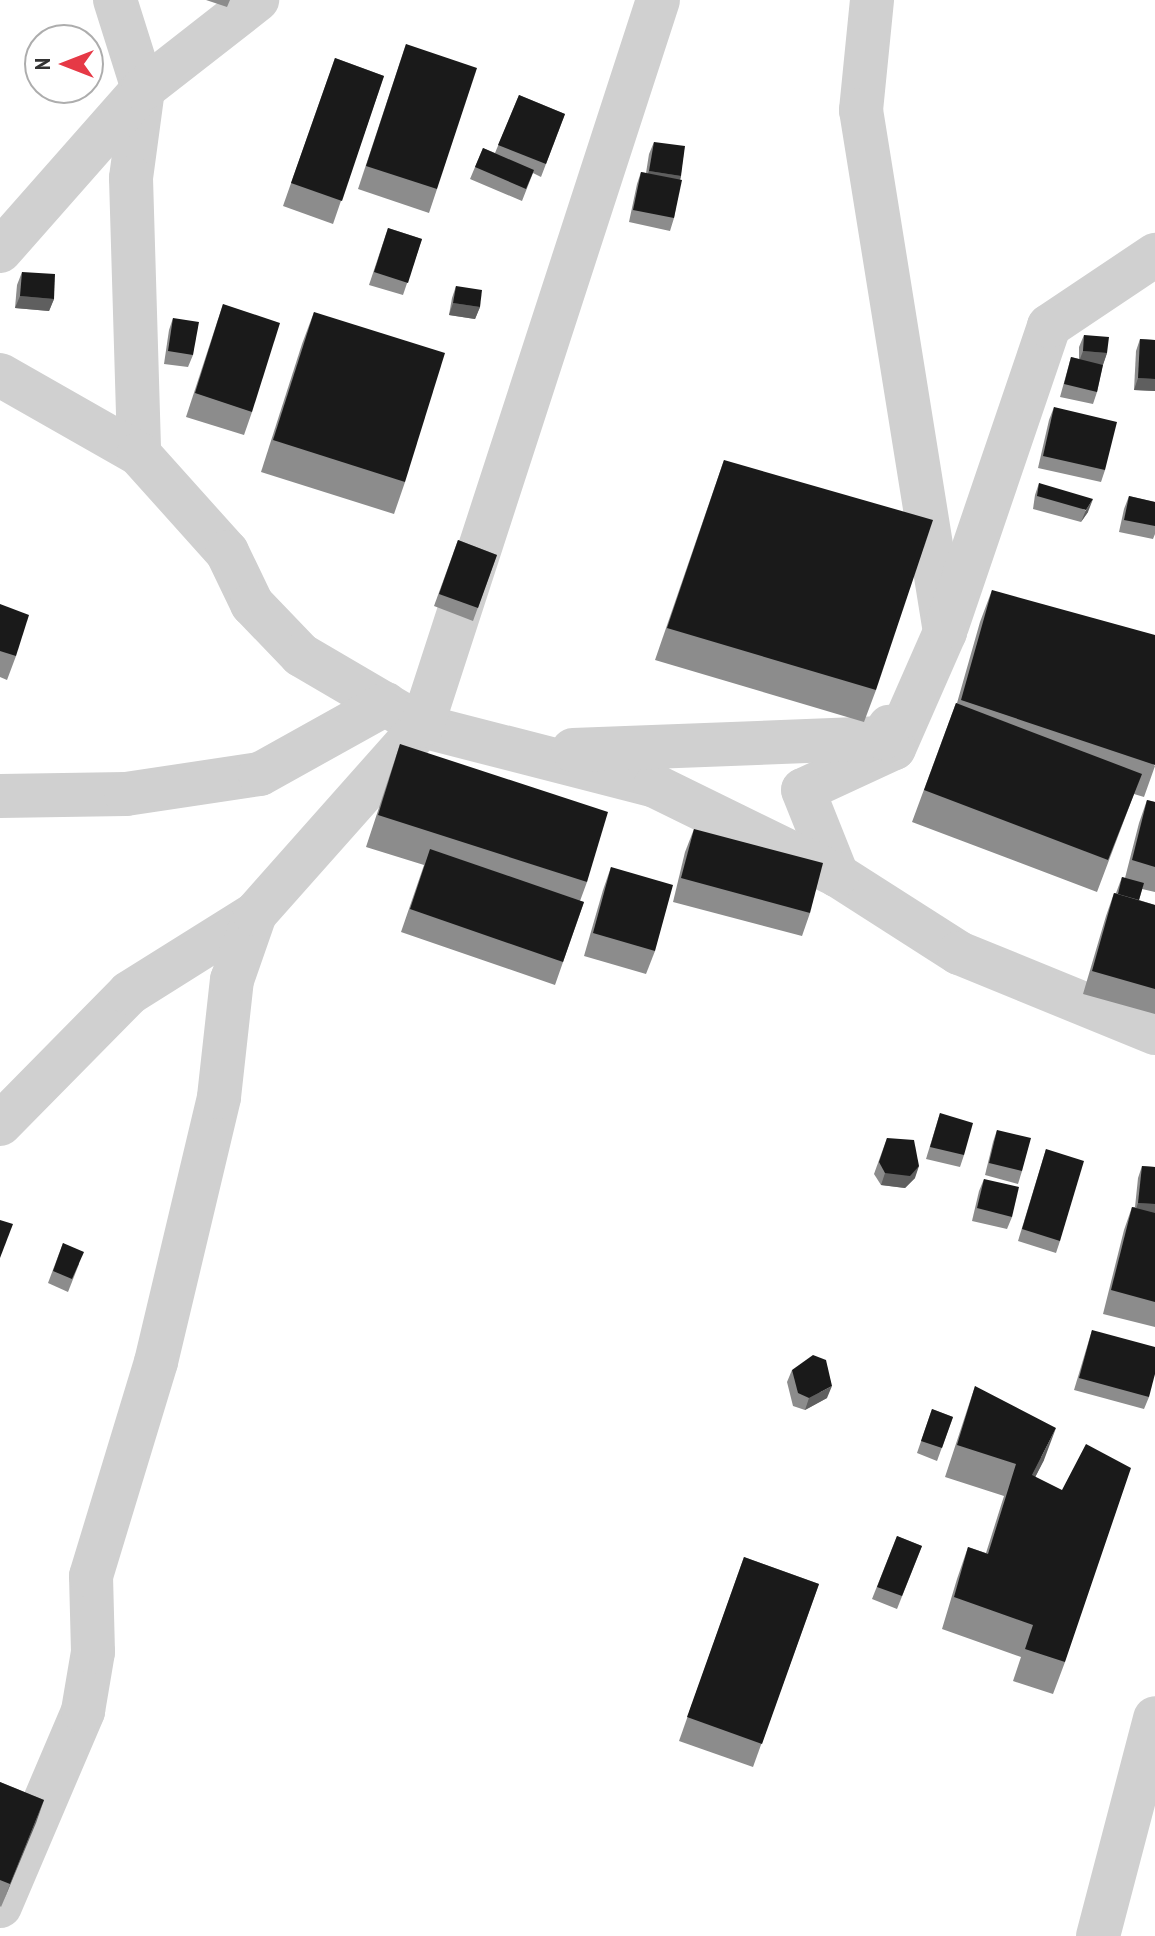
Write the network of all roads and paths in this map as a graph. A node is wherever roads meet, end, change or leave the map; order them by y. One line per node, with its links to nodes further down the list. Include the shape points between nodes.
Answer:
1 (115, 0): 5 (street)
2 (257, 0): 5 (street)
3 (658, 0): 11 (street)
4 (872, 0): 10 (street, via 861,110)
5 (143, 89): 6 (street); 9 (street, via 131,178)
6 (0, 251)
7 (1155, 255): 10 (street, via 1049,326)
8 (0, 375): 9 (street)
9 (139, 454): 11 (street, via 227,552 252,604 301,655)
10 (945, 632): 12 (street, via 883,738); 14 (street, via 894,748 803,790)
11 (404, 715): 12 (street); 13 (street, via 260,774 126,794); 15 (street)
12 (531, 752): 14 (street, via 655,786)
13 (0, 796)
14 (837, 875): 16 (street, via 959,953)
15 (255, 914): 17 (street, via 129,993); 19 (street, via 232,980 219,1097 156,1362 91,1576 93,1652 83,1711)
16 (1155, 1033)
17 (0, 1124)
18 (1155, 1718): 20 (street)
19 (0, 1906)
20 (1098, 1936)

